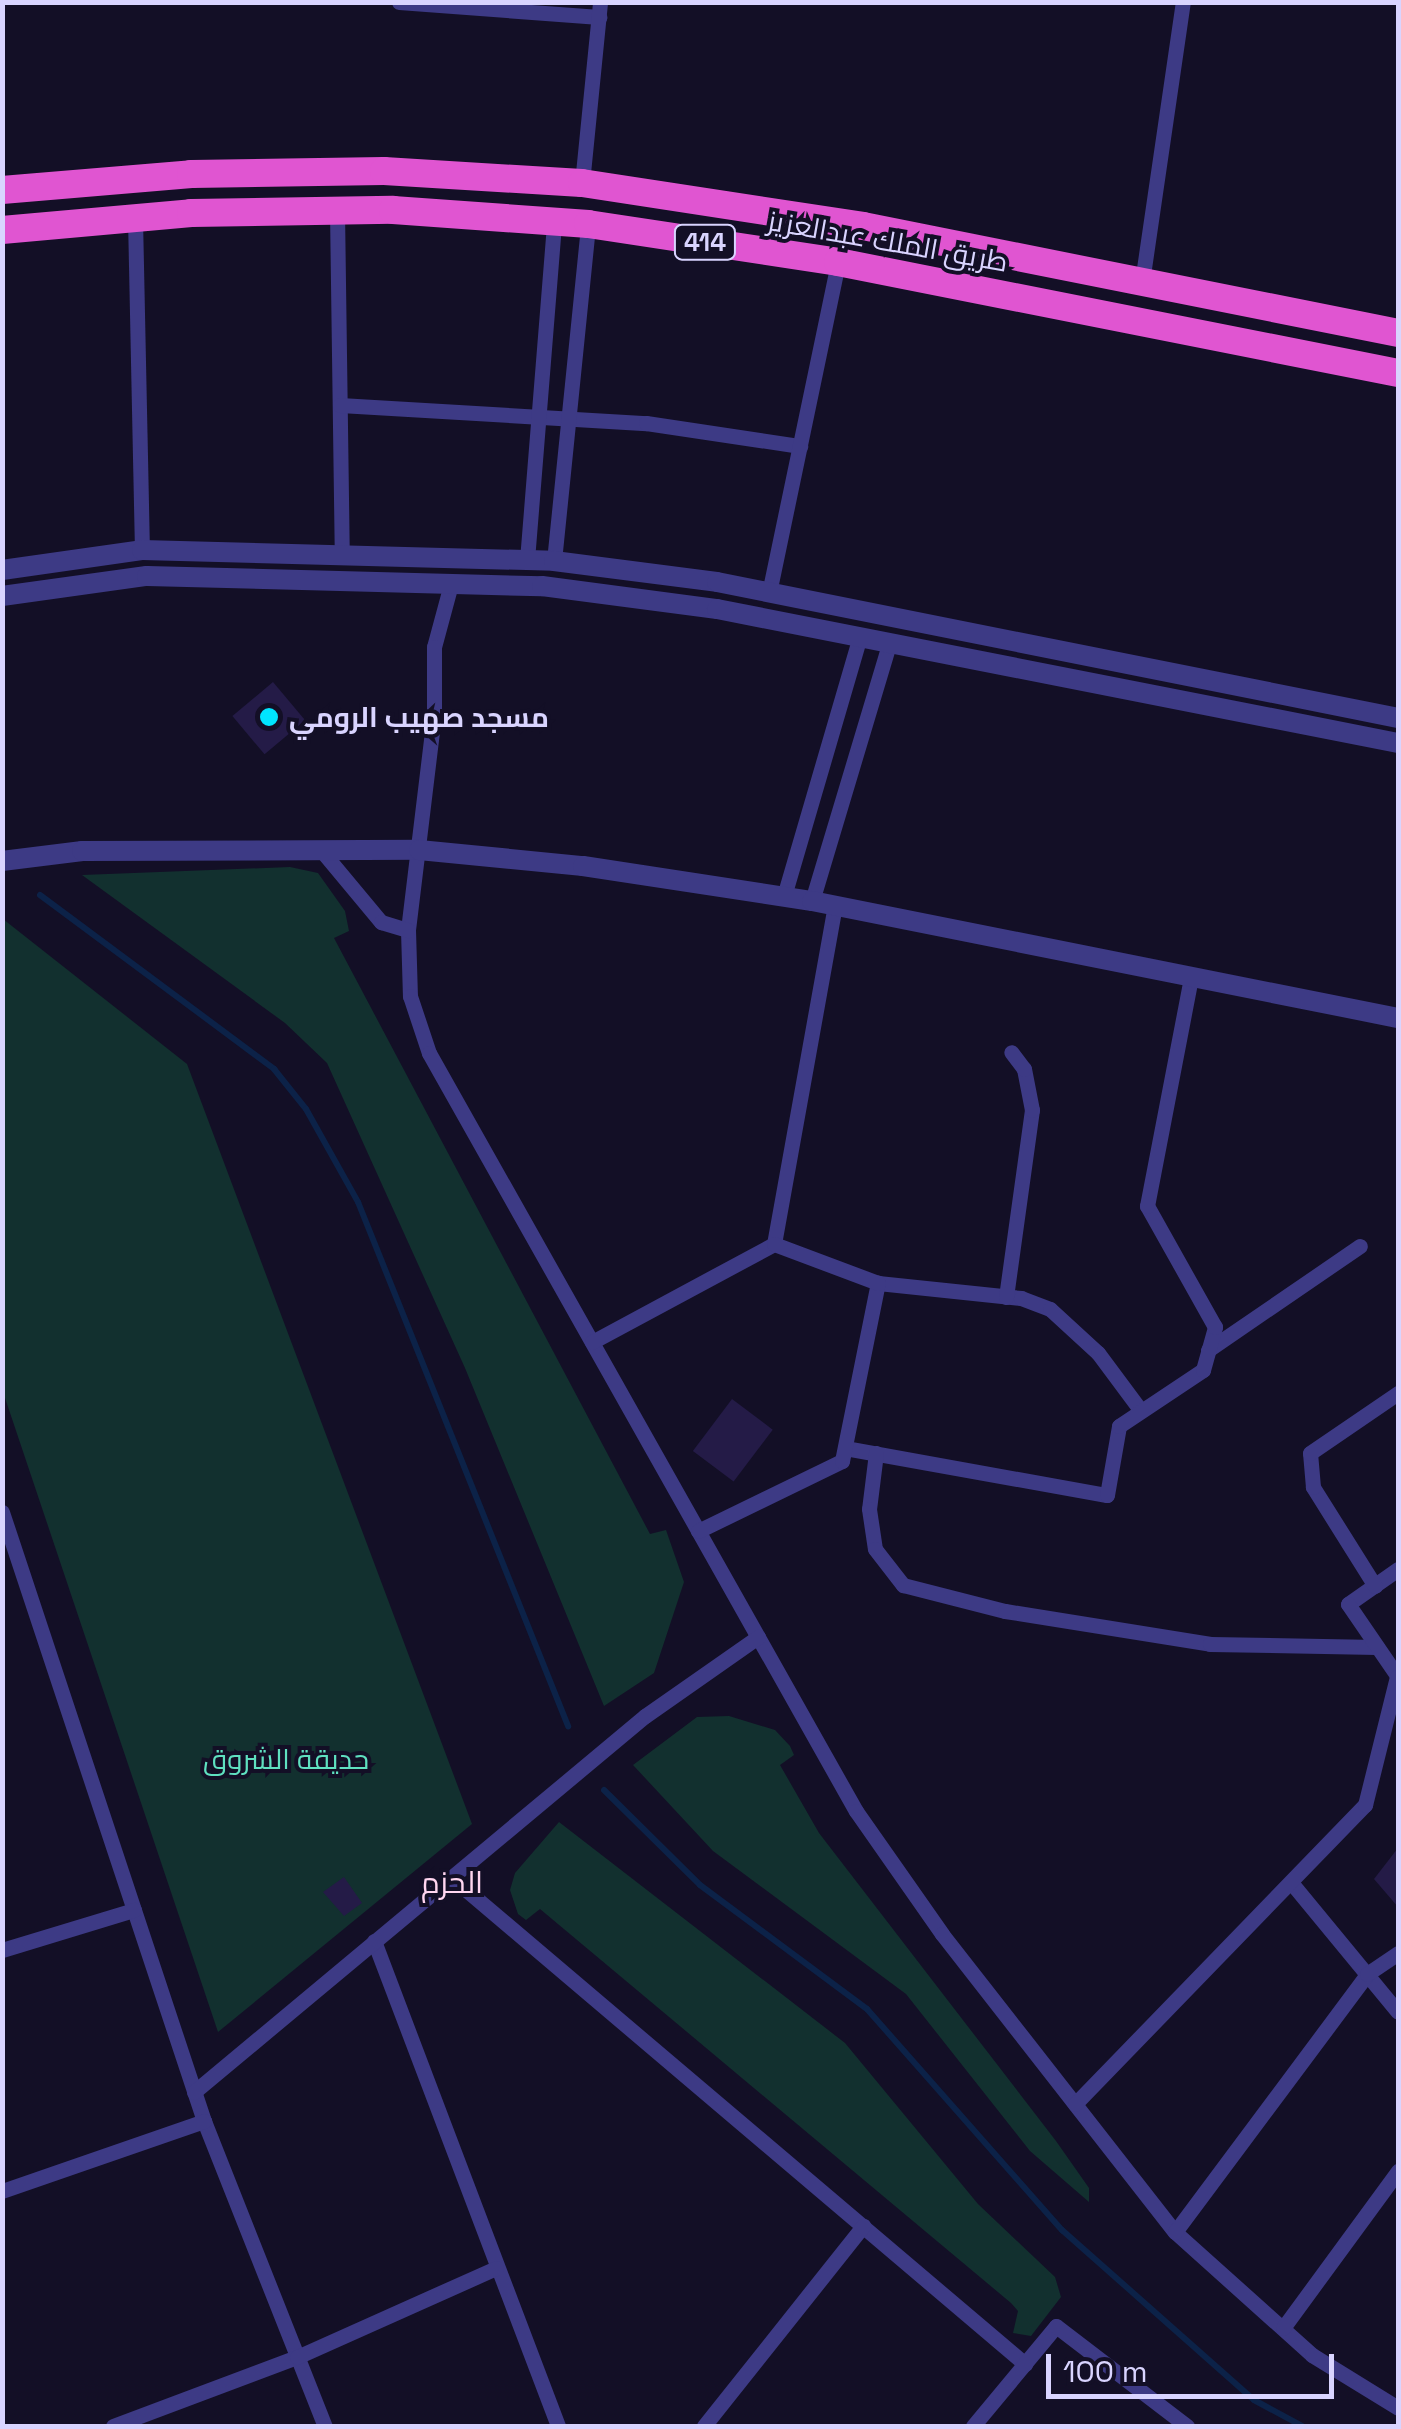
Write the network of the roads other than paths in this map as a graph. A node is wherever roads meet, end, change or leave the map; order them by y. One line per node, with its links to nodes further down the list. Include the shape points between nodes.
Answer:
1 (399, 2): 3 (street)
2 (1183, 2): 12 (street)
3 (600, 10): 4 (street)
4 (582, 184): 5 (highway, طريق الملك عبدالعزيز / 414, via 384,171 190,174); 12 (highway, طريق الملك عبدالعزيز / 414, via 863,226)
5 (2, 190)
6 (337, 211): 7 (highway, طريق الملك عبدالعزيز / 414); 8 (highway, طريق الملك عبدالعزيز / 414); 15 (street)
7 (135, 218): 10 (highway, طريق الملك عبدالعزيز / 414); 19 (street)
8 (554, 222): 9 (highway, طريق الملك عبدالعزيز / 414); 16 (street)
9 (588, 224): 11 (highway, طريق الملك عبدالعزيز / 414); 17 (street)
10 (2, 230)
11 (838, 262): 14 (highway, طريق الملك عبدالعزيز / 414); 18 (street)
12 (1142, 282): 13 (highway, طريق الملك عبدالعزيز / 414)
13 (1398, 333)
14 (1398, 373)
15 (340, 405): 16 (street); 20 (street)
16 (538, 417): 17 (street); 21 (street)
17 (568, 418): 18 (street); 22 (street)
18 (800, 446): 25 (street)
19 (142, 550): 20 (street); 23 (street)
20 (342, 554): 21 (street)
21 (527, 560): 22 (street)
22 (554, 561): 25 (street)
23 (2, 570)
24 (450, 584): 26 (street, via 148,576); 27 (street, via 542,586); 32 (street, via 434,647)
25 (769, 593): 29 (street)
26 (2, 596)
27 (860, 636): 28 (street); 34 (street)
28 (890, 642): 30 (street); 35 (street)
29 (1398, 718)
30 (1398, 743)
31 (321, 850): 32 (street); 33 (street, via 82,851); 37 (street, via 381,922)
32 (419, 850): 34 (street); 37 (street)
33 (2, 861)
34 (784, 896): 35 (street)
35 (812, 900): 36 (street)
36 (835, 905): 38 (street); 41 (street)
37 (408, 930): 45 (street, via 410,996 429,1053)
38 (1191, 977): 39 (street); 46 (street, via 1147,1206 1215,1327)
39 (1398, 1018)
40 (1011, 1052): 44 (street, via 1024,1069 1032,1110)
41 (774, 1244): 43 (street); 45 (street)
42 (1360, 1246): 46 (street)
43 (878, 1283): 44 (street); 49 (street)
44 (1006, 1297): 48 (street, via 1072,1324)
45 (592, 1342): 52 (street)
46 (1208, 1350): 48 (street, via 1203,1370)
47 (1398, 1392): 54 (street, via 1310,1453 1313,1487)
48 (1141, 1411): 50 (street, via 1119,1426 1107,1494)
49 (845, 1448): 50 (street); 52 (street, via 842,1461)
50 (876, 1453): 56 (street, via 869,1510 875,1550 903,1585 1004,1611 1210,1644)
51 (3, 1516): 60 (street)
52 (698, 1531): 55 (street)
53 (1398, 1570): 54 (street)
54 (1375, 1586): 56 (street, via 1348,1604)
55 (758, 1637): 58 (street, via 645,1716); 67 (street, via 856,1811)
56 (1377, 1647): 57 (street)
57 (1398, 1677): 59 (street, via 1366,1804)
58 (452, 1876): 61 (street); 71 (street)
59 (1294, 1886): 64 (street); 67 (street)
60 (134, 1910): 62 (street); 66 (street)
61 (374, 1942): 66 (street); 73 (street)
62 (2, 1950)
63 (1398, 1953): 64 (street)
64 (1368, 1974): 65 (street); 72 (street)
65 (1398, 2012)
66 (194, 2092): 68 (street)
67 (1075, 2104): 72 (street)
68 (204, 2120): 70 (street); 75 (street)
69 (1398, 2171): 74 (street)
70 (2, 2191)
71 (863, 2226): 76 (street); 81 (street)
72 (1175, 2232): 74 (street)
73 (496, 2268): 75 (street); 80 (street)
74 (1283, 2328): 77 (street)
75 (298, 2357): 78 (street); 79 (street)
76 (1025, 2364): 82 (street); 83 (street, via 1056,2326)
77 (1398, 2408)
78 (124, 2425)
79 (325, 2426)
80 (558, 2426)
81 (704, 2426)
82 (973, 2426)
83 (1187, 2426)

